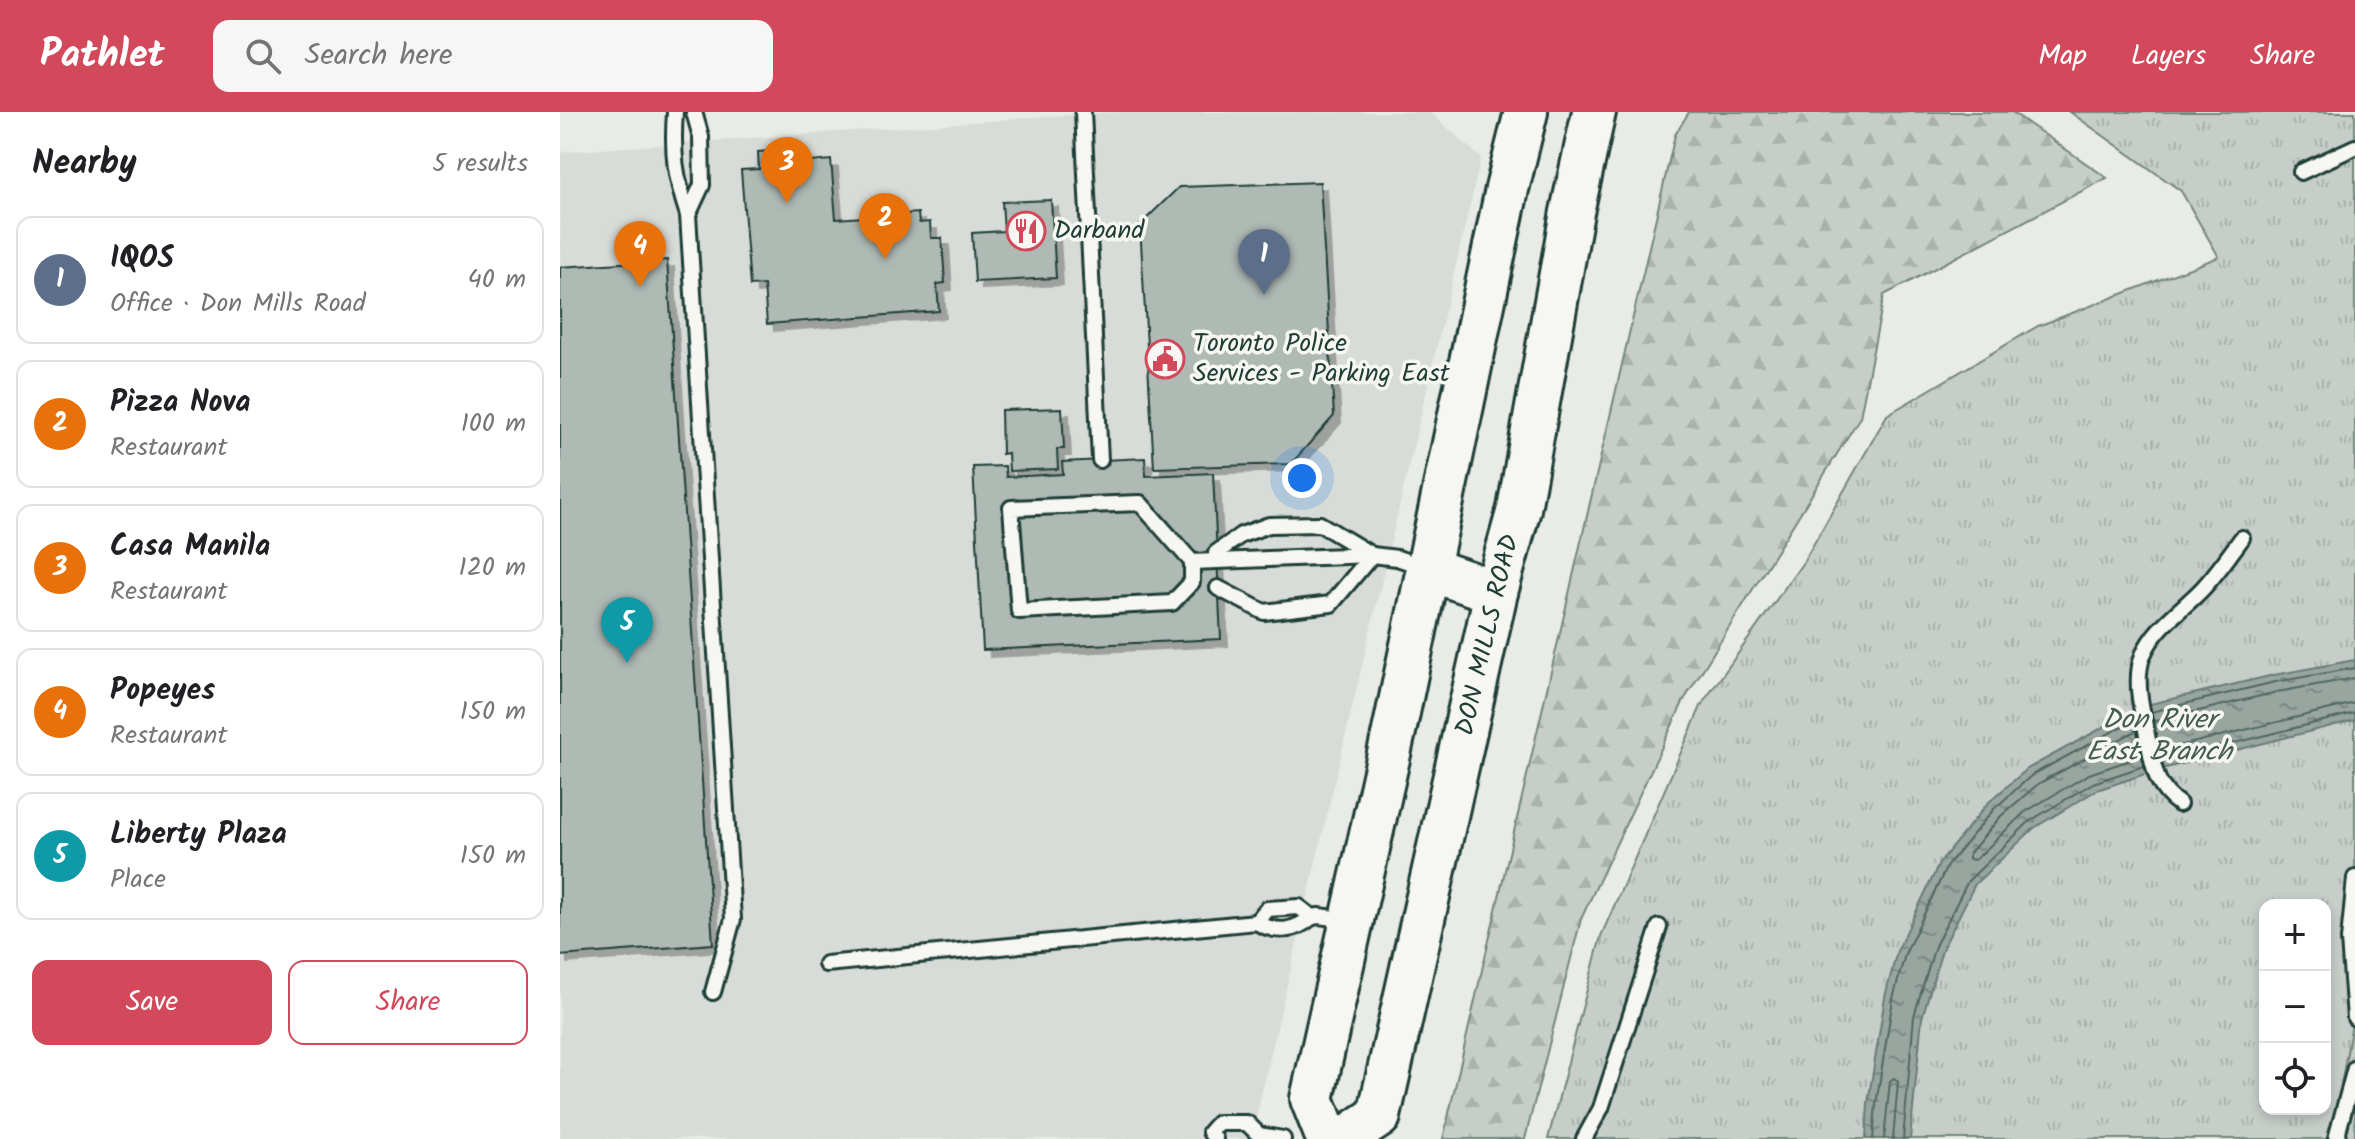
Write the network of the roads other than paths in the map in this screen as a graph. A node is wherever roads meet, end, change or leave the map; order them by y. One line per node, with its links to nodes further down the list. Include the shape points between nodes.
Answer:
1 (675, 112): 8 (lane, via 676,178)
2 (694, 112): 8 (lane, via 701,137 702,185)
3 (1083, 112): 9 (lane)
4 (1526, 112): 14 (main road)
5 (1594, 112): 16 (main road, DON MILLS ROAD, via 1519,509)
6 (2355, 147): 7 (lane)
7 (2301, 172)
8 (688, 215): 23 (lane, via 733,919)
9 (1100, 460)
10 (2242, 538): 17 (lane, via 2204,587 2156,633 2142,656 2142,706 2154,771 2165,794)
11 (1216, 553): 12 (lane, via 1241,535 1269,525 1320,524)
12 (1372, 555): 13 (lane); 14 (lane); 15 (lane, via 1331,604 1264,612)
13 (1192, 562): 13 (lane, via 1192,582 1172,603 1019,611 1011,508 1140,503)
14 (1428, 569): 16 (main road); 19 (main road)
15 (1218, 588)
16 (1496, 592): 21 (main road, DON MILLS ROAD)
17 (2179, 804)
18 (2355, 878): 24 (lane, via 2349,940)
19 (1332, 919): 21 (main road); 22 (lane, via 1299,907 1267,909 1256,922); 29 (main road, via 1312,1099)
20 (1659, 927): 31 (lane, via 1601,1108)
21 (1418, 935): 30 (main road, DON MILLS ROAD, via 1379,1116)
22 (826, 964)
23 (713, 992)
24 (2355, 1018)
25 (2355, 1068): 32 (lane)
26 (1257, 1137): 27 (lane, via 1247,1123 1218,1123 1210,1132); 28 (lane)
27 (1215, 1139)
28 (1283, 1139)
29 (1328, 1139)
30 (1345, 1139)
31 (1584, 1139)
32 (2336, 1139)

